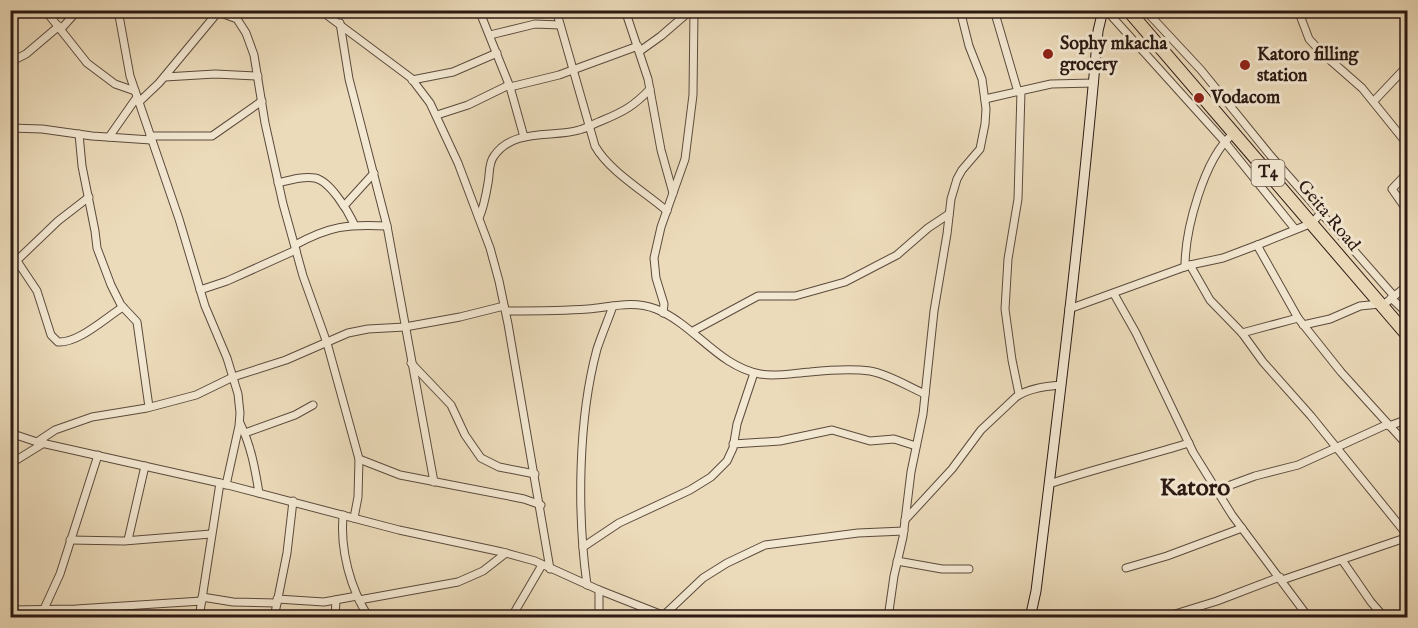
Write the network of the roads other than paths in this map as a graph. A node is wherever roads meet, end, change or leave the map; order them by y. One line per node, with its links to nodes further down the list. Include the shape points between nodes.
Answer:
1 (45, 10): 18 (street)
2 (78, 10): 18 (street)
3 (118, 10): 32 (street, via 125,57)
4 (320, 10): 16 (street)
5 (479, 10): 19 (street)
6 (556, 10): 17 (street)
7 (625, 10): 20 (street)
8 (692, 10): 20 (street, via 661,36); 48 (street, via 692,116 686,159)
9 (960, 10): 33 (street)
10 (994, 10): 31 (street)
11 (1105, 10): 28 (street, via 1098,31); 43 (street)
12 (1128, 10): 43 (highway, Geita Road / T4)
13 (1145, 10): 55 (street, via 1201,70)
14 (1298, 10): 35 (street, via 1309,39)
15 (215, 11): 25 (street, via 237,19 243,26); 26 (street)
16 (340, 23): 27 (street); 46 (street, via 349,80)
17 (560, 25): 19 (street, via 535,24); 24 (street)
18 (60, 28): 22 (street); 32 (street, via 87,63)
19 (490, 35): 21 (street)
20 (639, 48): 24 (street); 30 (street)
21 (497, 54): 27 (street, via 453,72); 29 (street)
22 (10, 62)
23 (1407, 65): 35 (street)
24 (573, 69): 29 (street); 37 (street)
25 (258, 76): 26 (street); 34 (street)
26 (165, 77): 32 (street)
27 (412, 80): 36 (street)
28 (1094, 83): 31 (street, via 1051,84); 71 (street)
29 (509, 86): 36 (street); 41 (street)
30 (650, 89): 37 (street, via 629,108); 48 (street)
31 (1020, 92): 33 (street); 86 (street, via 1018,199 1005,309)
32 (137, 97): 40 (street); 42 (street)
33 (985, 99): 53 (street, via 980,149 957,179)
34 (262, 101): 42 (street, via 212,136 180,134); 47 (street)
35 (1374, 101): 44 (street)
36 (437, 116): 54 (street)
37 (590, 126): 41 (street, via 560,135); 51 (street, via 599,153)
38 (10, 128): 39 (street)
39 (79, 134): 40 (street); 49 (street)
40 (110, 137): 42 (street)
41 (524, 137): 54 (street, via 492,158)
42 (151, 138): 65 (street)
43 (1229, 138): 55 (highway, Geita Road / T4); 58 (street); 62 (street, via 1214,158 1197,200 1187,235)
44 (1407, 145)
45 (1407, 172): 52 (street, via 1392,189)
46 (374, 173): 50 (street); 57 (street)
47 (278, 183): 50 (street, via 317,179); 60 (street)
48 (673, 193): 51 (street)
49 (89, 197): 61 (street); 69 (street, via 97,249)
50 (344, 206): 56 (street)
51 (667, 211): 72 (street, via 654,258)
52 (1407, 212)
53 (949, 214): 77 (street, via 897,255 845,282 795,296 759,296); 85 (street)
54 (479, 219): 70 (street)
55 (1316, 219): 58 (street); 67 (highway, Geita Road / T4)
56 (354, 224): 57 (street); 60 (street, via 328,229)
57 (387, 226): 76 (street)
58 (1294, 230): 59 (street)
59 (1257, 245): 62 (street); 74 (street)
60 (296, 248): 65 (street); 80 (street)
61 (17, 261): 63 (street); 69 (street, via 37,291 51,335 58,342 71,340)
62 (1188, 266): 66 (street); 78 (street, via 1210,300)
63 (10, 267)
64 (1407, 285): 67 (street)
65 (200, 290): 83 (street)
66 (1114, 294): 71 (street); 95 (street)
67 (1387, 301): 73 (street); 75 (street); 79 (highway, Geita Road / T4)
68 (613, 306): 70 (street); 72 (street, via 637,305); 121 (street, via 598,347 587,409)
69 (123, 307): 88 (street, via 137,322)
70 (505, 308): 76 (street); 104 (street)
71 (1069, 309): 84 (street)
72 (663, 313): 77 (street)
73 (1407, 314)
74 (1298, 318): 75 (street); 78 (street)
75 (1303, 325): 91 (street)
76 (405, 327): 80 (street, via 348,333); 81 (street)
77 (693, 332): 82 (street, via 720,356)
78 (1242, 333): 99 (street)
79 (1407, 336)
80 (327, 343): 83 (street); 101 (street)
81 (411, 363): 104 (street, via 452,405 481,458 499,467); 105 (street)
82 (754, 373): 85 (street, via 871,371); 96 (street)
83 (234, 377): 88 (street, via 196,395); 90 (street)
84 (1061, 385): 86 (street); 107 (street)
85 (925, 394): 97 (street)
86 (1019, 394): 114 (street, via 981,430)
87 (313, 405): 93 (street)
88 (149, 407): 94 (street, via 92,417 56,430)
89 (1407, 419): 91 (street)
90 (239, 420): 93 (street); 106 (street)
91 (1388, 425): 98 (street); 99 (street)
92 (10, 433): 94 (street)
93 (245, 433): 109 (street)
94 (41, 442): 100 (street); 102 (street)
95 (1189, 443): 107 (street); 108 (street)
96 (734, 444): 97 (street, via 780,441 831,430 870,441 894,439); 121 (street, via 727,461 711,477 619,523)
97 (916, 446): 114 (street)
98 (1407, 446)
99 (1335, 447): 108 (street, via 1298,465); 118 (street)
100 (98, 455): 103 (street); 119 (street)
101 (359, 459): 105 (street, via 400,475); 113 (street)
102 (10, 464)
103 (145, 466): 106 (street); 120 (street)
104 (535, 474): 111 (street)
105 (434, 482): 111 (street, via 524,498)
106 (223, 484): 109 (street); 117 (street)
107 (1049, 484): 146 (street)
108 (1217, 490): 115 (street)
109 (259, 493): 110 (street)
110 (293, 501): 112 (street); 135 (street)
111 (541, 506): 128 (street)
112 (343, 515): 113 (street); 132 (street, via 342,543)
113 (354, 518): 122 (street)
114 (905, 521): 116 (street)
115 (1242, 528): 127 (street); 129 (street)
116 (903, 531): 124 (street); 138 (street, via 858,532 765,545 703,578)
117 (211, 534): 120 (street); 133 (street)
118 (1407, 536): 123 (street)
119 (70, 540): 120 (street); 136 (street)
120 (128, 540)
121 (583, 547): 130 (street)
122 (506, 553): 125 (street); 132 (street, via 483,571 458,582)
123 (1342, 560): 129 (street); 149 (street)
124 (897, 561): 126 (street, via 942,570); 145 (street)
125 (542, 565): 128 (street); 143 (street)
126 (969, 568)
127 (1126, 568)
128 (550, 569): 130 (street)
129 (1281, 578): 147 (street); 148 (street)
130 (587, 585): 131 (street)
131 (599, 590): 138 (street); 144 (street)
132 (358, 598): 134 (street); 142 (street)
133 (202, 599): 135 (street); 136 (street, via 164,605); 139 (street)
134 (336, 600): 135 (street); 141 (street)
135 (277, 601): 140 (street)
136 (44, 609): 137 (street)
137 (10, 610)
138 (667, 616)
139 (199, 618)
140 (274, 618)
141 (335, 618)
142 (369, 618)
143 (511, 618)
144 (599, 618)
145 (888, 618)
146 (1030, 618)
147 (1162, 618)
148 (1309, 618)
149 (1385, 618)

